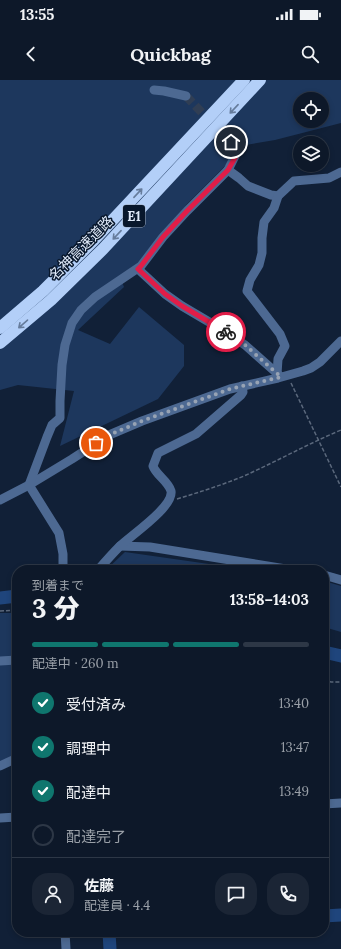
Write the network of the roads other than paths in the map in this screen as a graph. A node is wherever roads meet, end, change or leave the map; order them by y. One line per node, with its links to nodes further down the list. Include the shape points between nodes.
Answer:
1 (244, 80): 10 (highway, 名神高速道路 / E1, one-way to 1, via 43,291 94,240)
2 (260, 80): 12 (highway, 名神高速道路 / E1, one-way to 12, via 104,249 51,300)
3 (154, 90): 4 (street)
4 (186, 96)
5 (231, 142): 6 (street, via 236,156)
6 (228, 170): 8 (street, via 248,186); 9 (street, via 163,237)
7 (341, 172): 8 (street, via 329,178 294,181)
8 (278, 196): 13 (street, via 274,208 264,222 262,253 247,291 280,334 285,346 278,359)
9 (138, 269): 13 (street, via 165,294 245,345); 15 (street, via 95,297 72,323 62,365 60,418 52,425 46,437)
10 (0, 328)
11 (341, 341): 13 (street, via 311,368)
12 (0, 343)
13 (282, 376): 14 (street)
14 (242, 386): 15 (street, via 187,404 109,435); 17 (street, via 241,395 196,434 158,453 154,470 169,487 171,496 148,523)
15 (29, 485): 16 (street); 18 (street, via 59,533)
16 (0, 500)
17 (120, 546): 19 (street); 20 (street, via 150,547)
18 (63, 565)
19 (103, 565)
20 (261, 565)
21 (329, 576): 22 (street)
22 (341, 580)
23 (12, 660): 24 (street)
24 (0, 661)
25 (12, 760): 26 (street)
26 (0, 766)
27 (329, 804): 28 (street)
28 (341, 804)
29 (12, 817): 30 (street)
30 (0, 818)
31 (65, 937): 32 (street)
32 (66, 949)

